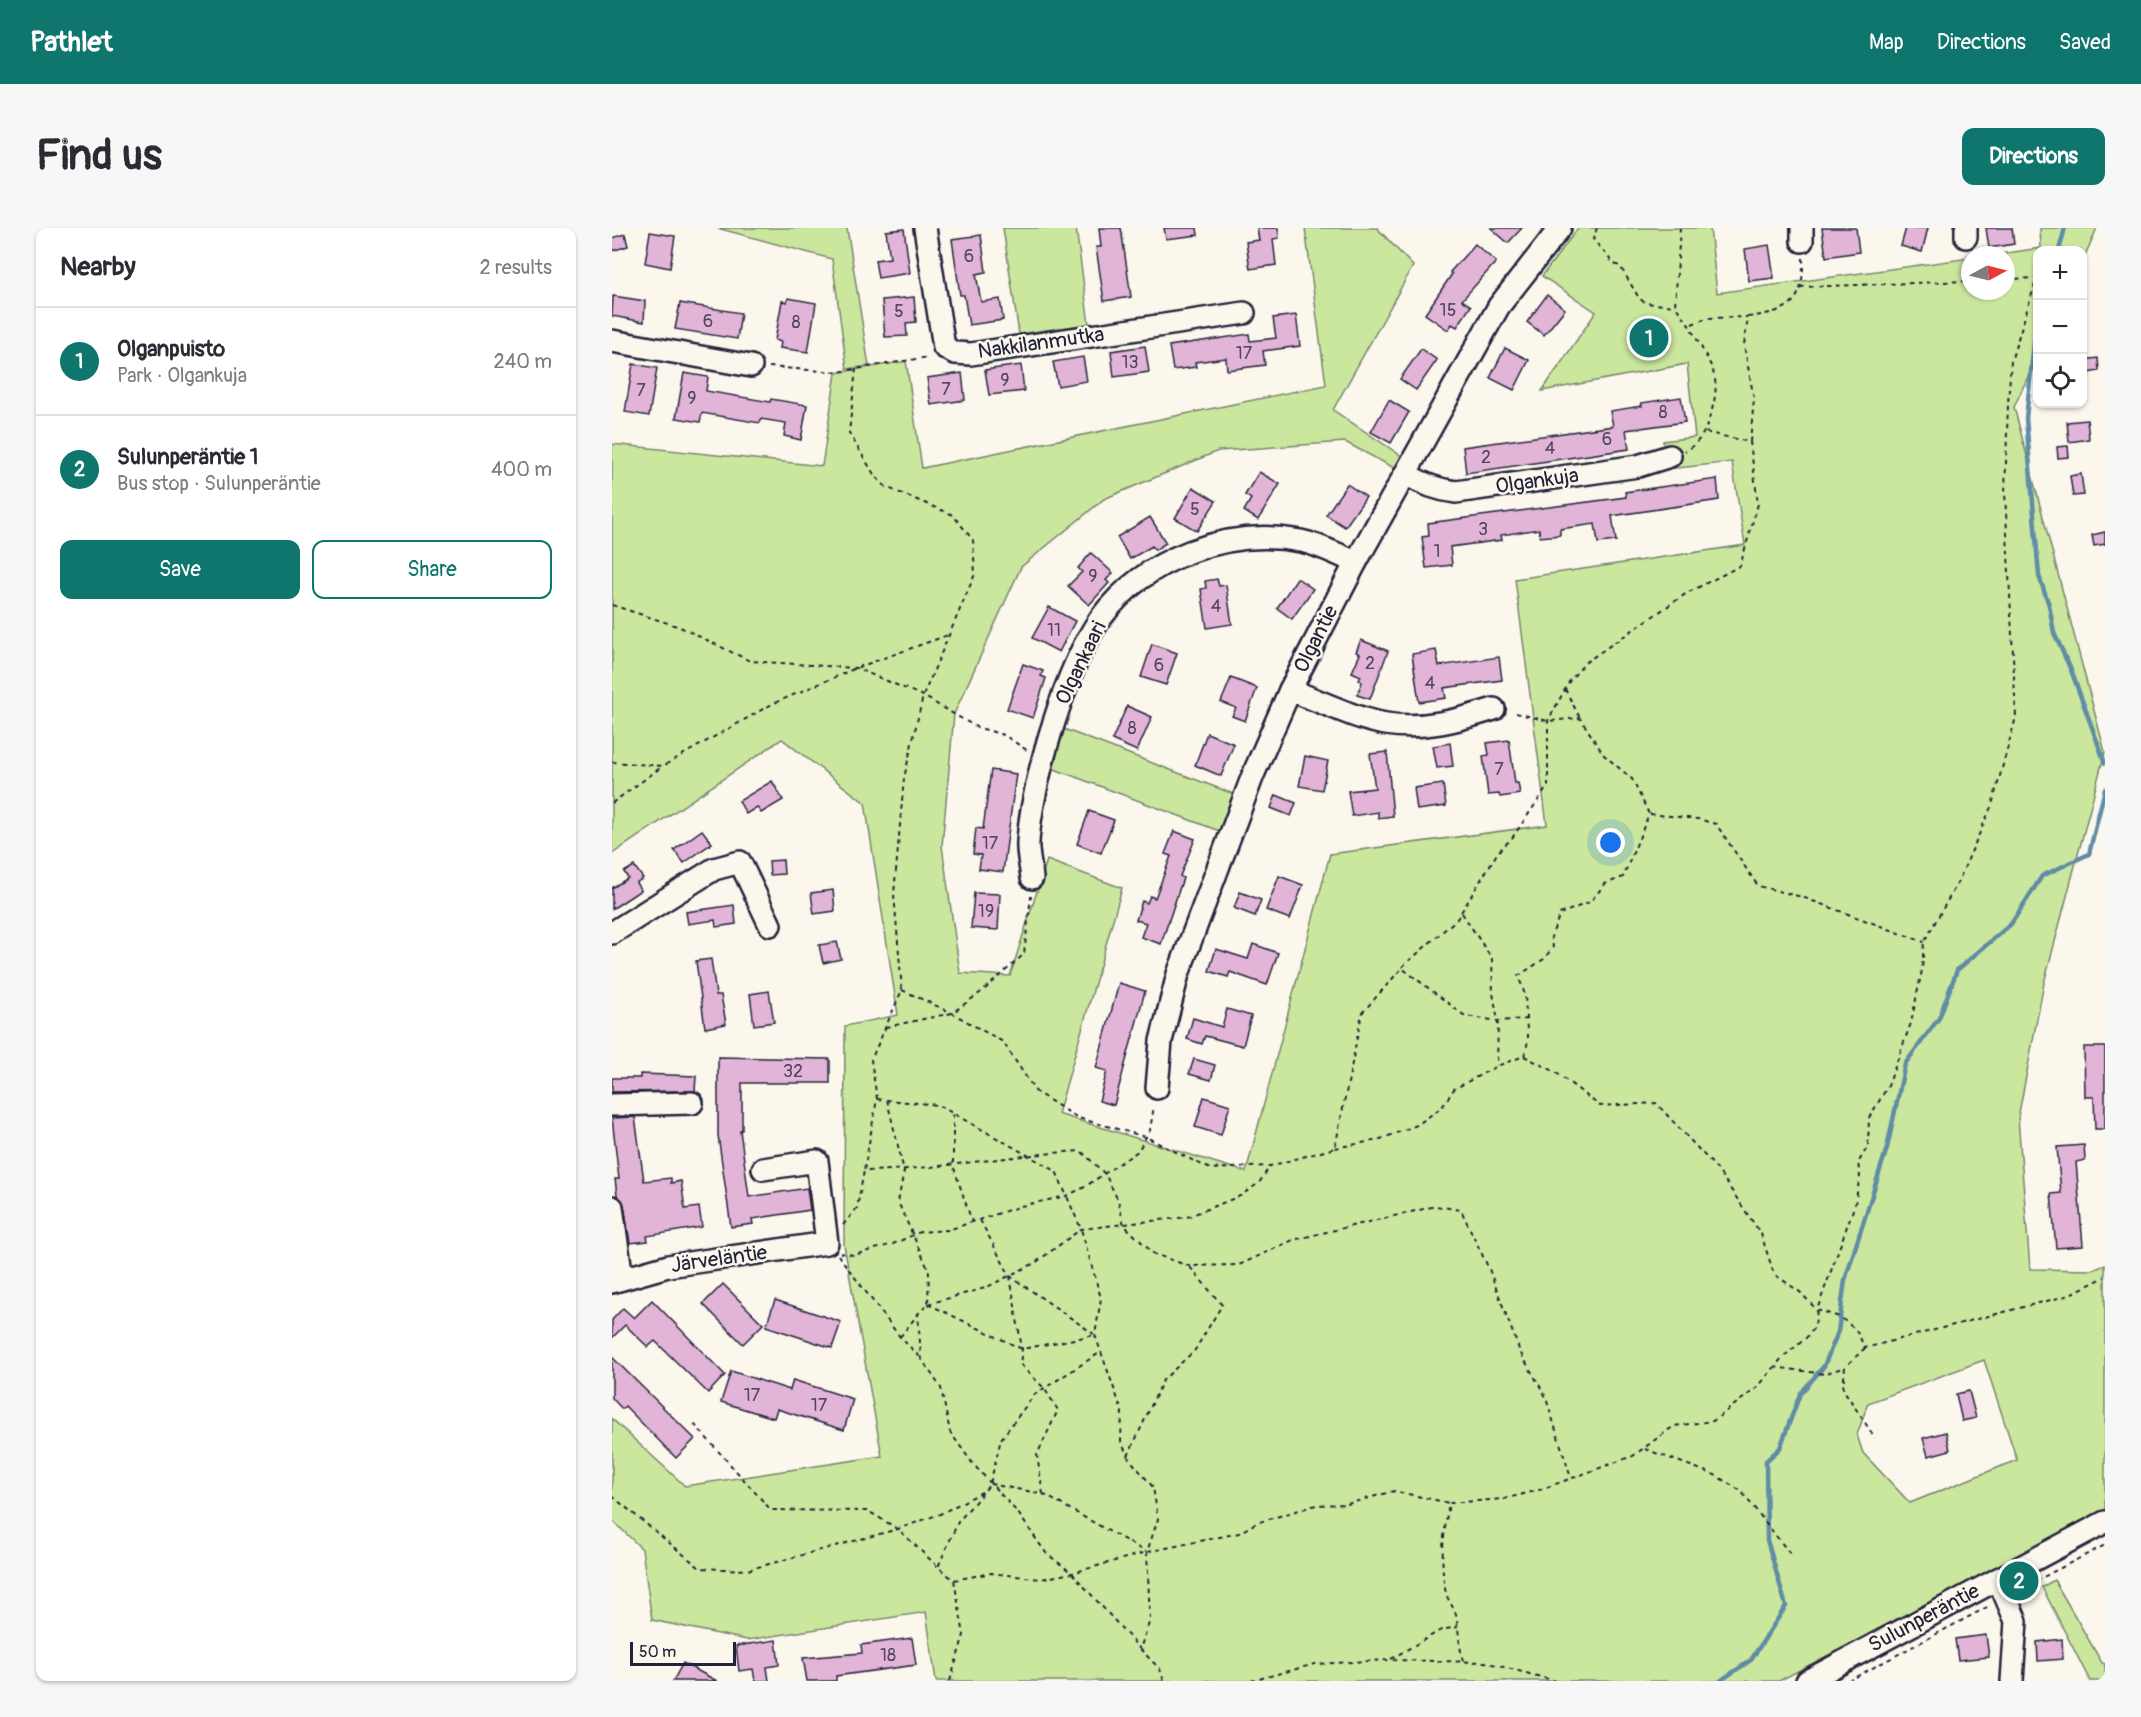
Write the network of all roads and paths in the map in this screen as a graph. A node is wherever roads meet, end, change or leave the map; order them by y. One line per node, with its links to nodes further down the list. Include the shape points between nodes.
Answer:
1 (925, 228): 10 (street, Nakkilanmutka, via 944,347 955,353 971,354)
2 (1560, 228): 20 (street, Olgantie, via 1499,306)
3 (1597, 228): 9 (path, via 1593,239 1624,272 1639,298 1645,303)
4 (1680, 228): 9 (path)
5 (1802, 234): 8 (path)
6 (2015, 279): 40 (path, via 2037,278 2011,361 2008,404 2005,492 2016,717 1992,805 1958,882)
7 (1961, 281): 8 (path)
8 (1800, 287): 11 (path, via 1794,301 1778,313)
9 (1675, 306): 12 (path)
10 (1244, 313)
11 (1748, 317): 12 (path, via 1707,318); 18 (path, via 1744,345 1754,399)
12 (1691, 324): 17 (path, via 1710,360 1715,382 1714,404)
13 (612, 341): 15 (street)
14 (935, 356): 16 (path)
15 (751, 366): 16 (path, via 837,372)
16 (856, 369): 23 (path, via 849,433 875,476 886,487 953,515 974,540 975,574)
17 (1704, 432): 18 (path); 19 (path, via 1695,445)
18 (1750, 442): 25 (path, via 1758,504 1740,566 1687,593 1586,662)
19 (1670, 456): 20 (street, Olgankuja, via 1638,466 1456,492)
20 (1406, 474): 21 (street, Olgantie)
21 (1356, 562): 26 (street, Olgantie); 31 (street, Olgankaari, via 1302,541 1271,537 1208,545 1151,571 1124,591 1100,620 1069,681)
22 (612, 605): 24 (path, via 680,627 750,661)
23 (949, 635): 24 (path); 27 (path)
24 (856, 668): 27 (path); 33 (path, via 772,704)
25 (1565, 688): 29 (path); 30 (path)
26 (1290, 690): 28 (street, via 1383,724 1412,726 1460,720); 49 (street, Olgantie, via 1252,775 1178,974 1161,1041)
27 (923, 696): 31 (path, via 976,727 1004,735); 42 (path, via 904,778 894,894)
28 (1494, 709): 30 (path)
29 (1580, 718): 30 (path); 35 (path, via 1604,755 1632,779)
30 (1548, 721): 37 (path, via 1548,786 1498,852)
31 (1043, 760): 36 (street, Olgankaari, via 1028,843)
32 (612, 762): 33 (path)
33 (663, 766): 34 (path)
34 (612, 803)
35 (1649, 814): 40 (path, via 1716,824 1758,886 1802,897); 44 (path, via 1623,877 1605,884 1590,902 1560,914 1551,937 1553,947 1544,959 1518,976 1527,997)
36 (1032, 878): 43 (path, via 1024,954)
37 (1461, 912): 41 (path); 45 (path, via 1492,959)
38 (770, 925): 39 (street, via 740,862 714,869)
39 (612, 933)
40 (1924, 942): 77 (path, via 1911,1023 1888,1086 1869,1118 1868,1146 1858,1162 1860,1176 1855,1203)
41 (1402, 968): 45 (path, via 1465,1016); 56 (path, via 1362,1013)
42 (902, 990): 43 (path); 46 (path)
43 (952, 1013): 46 (path); 55 (path, via 1003,1042 1036,1092 1078,1118)
44 (1526, 1019): 45 (path); 47 (path, via 1530,1037)
45 (1498, 1021): 48 (path)
46 (885, 1027): 50 (path, via 871,1060)
47 (1524, 1056): 48 (path); 77 (path, via 1554,1071 1600,1106 1656,1103 1717,1168 1761,1233 1774,1274)
48 (1497, 1066): 56 (path, via 1454,1089 1442,1107 1417,1125 1378,1140)
49 (1157, 1088): 55 (path)
50 (877, 1099): 51 (path); 62 (path)
51 (887, 1100): 54 (path, via 938,1105); 61 (path)
52 (692, 1103): 53 (street)
53 (612, 1106)
54 (954, 1114): 57 (path); 58 (path)
55 (1146, 1137): 59 (path, via 1210,1169); 63 (path, via 1138,1151)
56 (1335, 1148): 59 (path)
57 (1022, 1155): 58 (path); 63 (path, via 1081,1152); 64 (path, via 1056,1171)
58 (952, 1165): 61 (path); 67 (path)
59 (1270, 1166): 68 (path, via 1259,1183 1240,1196 1187,1217)
60 (764, 1169): 71 (street, via 817,1161)
61 (904, 1171): 62 (path); 70 (path, via 898,1202)
62 (864, 1172): 71 (path, via 857,1209)
63 (1105, 1174): 64 (path); 68 (path, via 1118,1200)
64 (1066, 1196): 66 (path); 69 (path)
65 (612, 1207): 75 (street)
66 (980, 1220): 67 (path); 73 (path)
67 (972, 1222): 70 (path)
68 (1124, 1225): 69 (path); 72 (path, via 1154,1254)
69 (1081, 1229): 73 (path, via 1035,1263); 79 (path, via 1101,1298)
70 (914, 1234): 71 (path, via 854,1255); 76 (path, via 929,1272)
71 (832, 1248): 75 (street, Järveläntie, via 669,1266); 80 (path)
72 (1189, 1266): 91 (path, via 1222,1305 1195,1350 1163,1380); 92 (path, via 1239,1265 1293,1240 1436,1206 1461,1210 1489,1269 1520,1352 1545,1395)
73 (1010, 1275): 76 (path, via 985,1288); 79 (path); 82 (path)
74 (2105, 1277): 81 (path, via 2066,1296)
75 (617, 1281)
76 (928, 1304): 78 (path); 82 (path)
77 (1817, 1310): 81 (path, via 1840,1317 1856,1330); 85 (path, via 1815,1326)
78 (918, 1314): 80 (path); 84 (path)
79 (1095, 1335): 82 (path); 83 (path)
80 (900, 1337): 84 (path)
81 (1865, 1348): 86 (path)
82 (1022, 1349): 87 (path, via 1020,1364)
83 (1101, 1352): 87 (path); 91 (path, via 1122,1411 1121,1441)
84 (921, 1358): 93 (path, via 941,1388 950,1432)
85 (1774, 1367): 86 (path, via 1824,1374); 90 (path, via 1757,1388 1713,1421 1674,1426)
86 (1845, 1367): 89 (path, via 1843,1389)
87 (1044, 1388): 93 (path, via 1034,1395 1001,1438); 95 (path, via 1058,1410 1037,1455)
88 (694, 1424): 99 (path, via 771,1510 868,1511)
89 (1875, 1438)
90 (1645, 1449): 92 (path); 102 (path, via 1715,1475 1741,1491)
91 (1128, 1457): 101 (path, via 1153,1487 1158,1519)
92 (1571, 1478): 97 (path, via 1504,1499)
93 (990, 1484): 94 (path); 95 (path); 104 (path, via 1018,1513 1046,1553)
94 (984, 1491): 99 (path, via 940,1514); 103 (path, via 958,1522)
95 (1043, 1494): 101 (path)
96 (612, 1496): 99 (path, via 700,1568 747,1570)
97 (1449, 1503): 101 (path, via 1394,1491 1347,1504 1316,1504 1256,1523 1239,1533); 107 (path, via 1443,1536 1444,1571 1446,1593)
98 (2105, 1522): 106 (street, Sulunperäntie)
99 (898, 1529): 103 (path)
100 (2105, 1545): 106 (path, Sulunperäntie)
101 (1147, 1552): 104 (path); 108 (path, via 1150,1620)
102 (1791, 1555)
103 (938, 1567): 105 (path)
104 (1072, 1573): 105 (path, via 1041,1579 991,1573); 108 (path)
105 (954, 1580): 111 (path, via 964,1635)
106 (2003, 1587): 117 (street, Sulunperäntie); 118 (path, Sulunperäntie); 119 (street, via 2016,1621)
107 (1458, 1627): 109 (path, via 1441,1630); 110 (path, via 1457,1641)
108 (1140, 1649): 112 (path, via 1160,1669)
109 (1389, 1660): 110 (path); 115 (path, via 1315,1664)
110 (1463, 1661): 116 (path, via 1485,1662)
111 (950, 1681)
112 (1164, 1681)
113 (1205, 1681): 114 (path)
114 (1216, 1681)
115 (1251, 1681)
116 (1556, 1681)
117 (1807, 1681)
118 (1848, 1681)
119 (2012, 1681)

